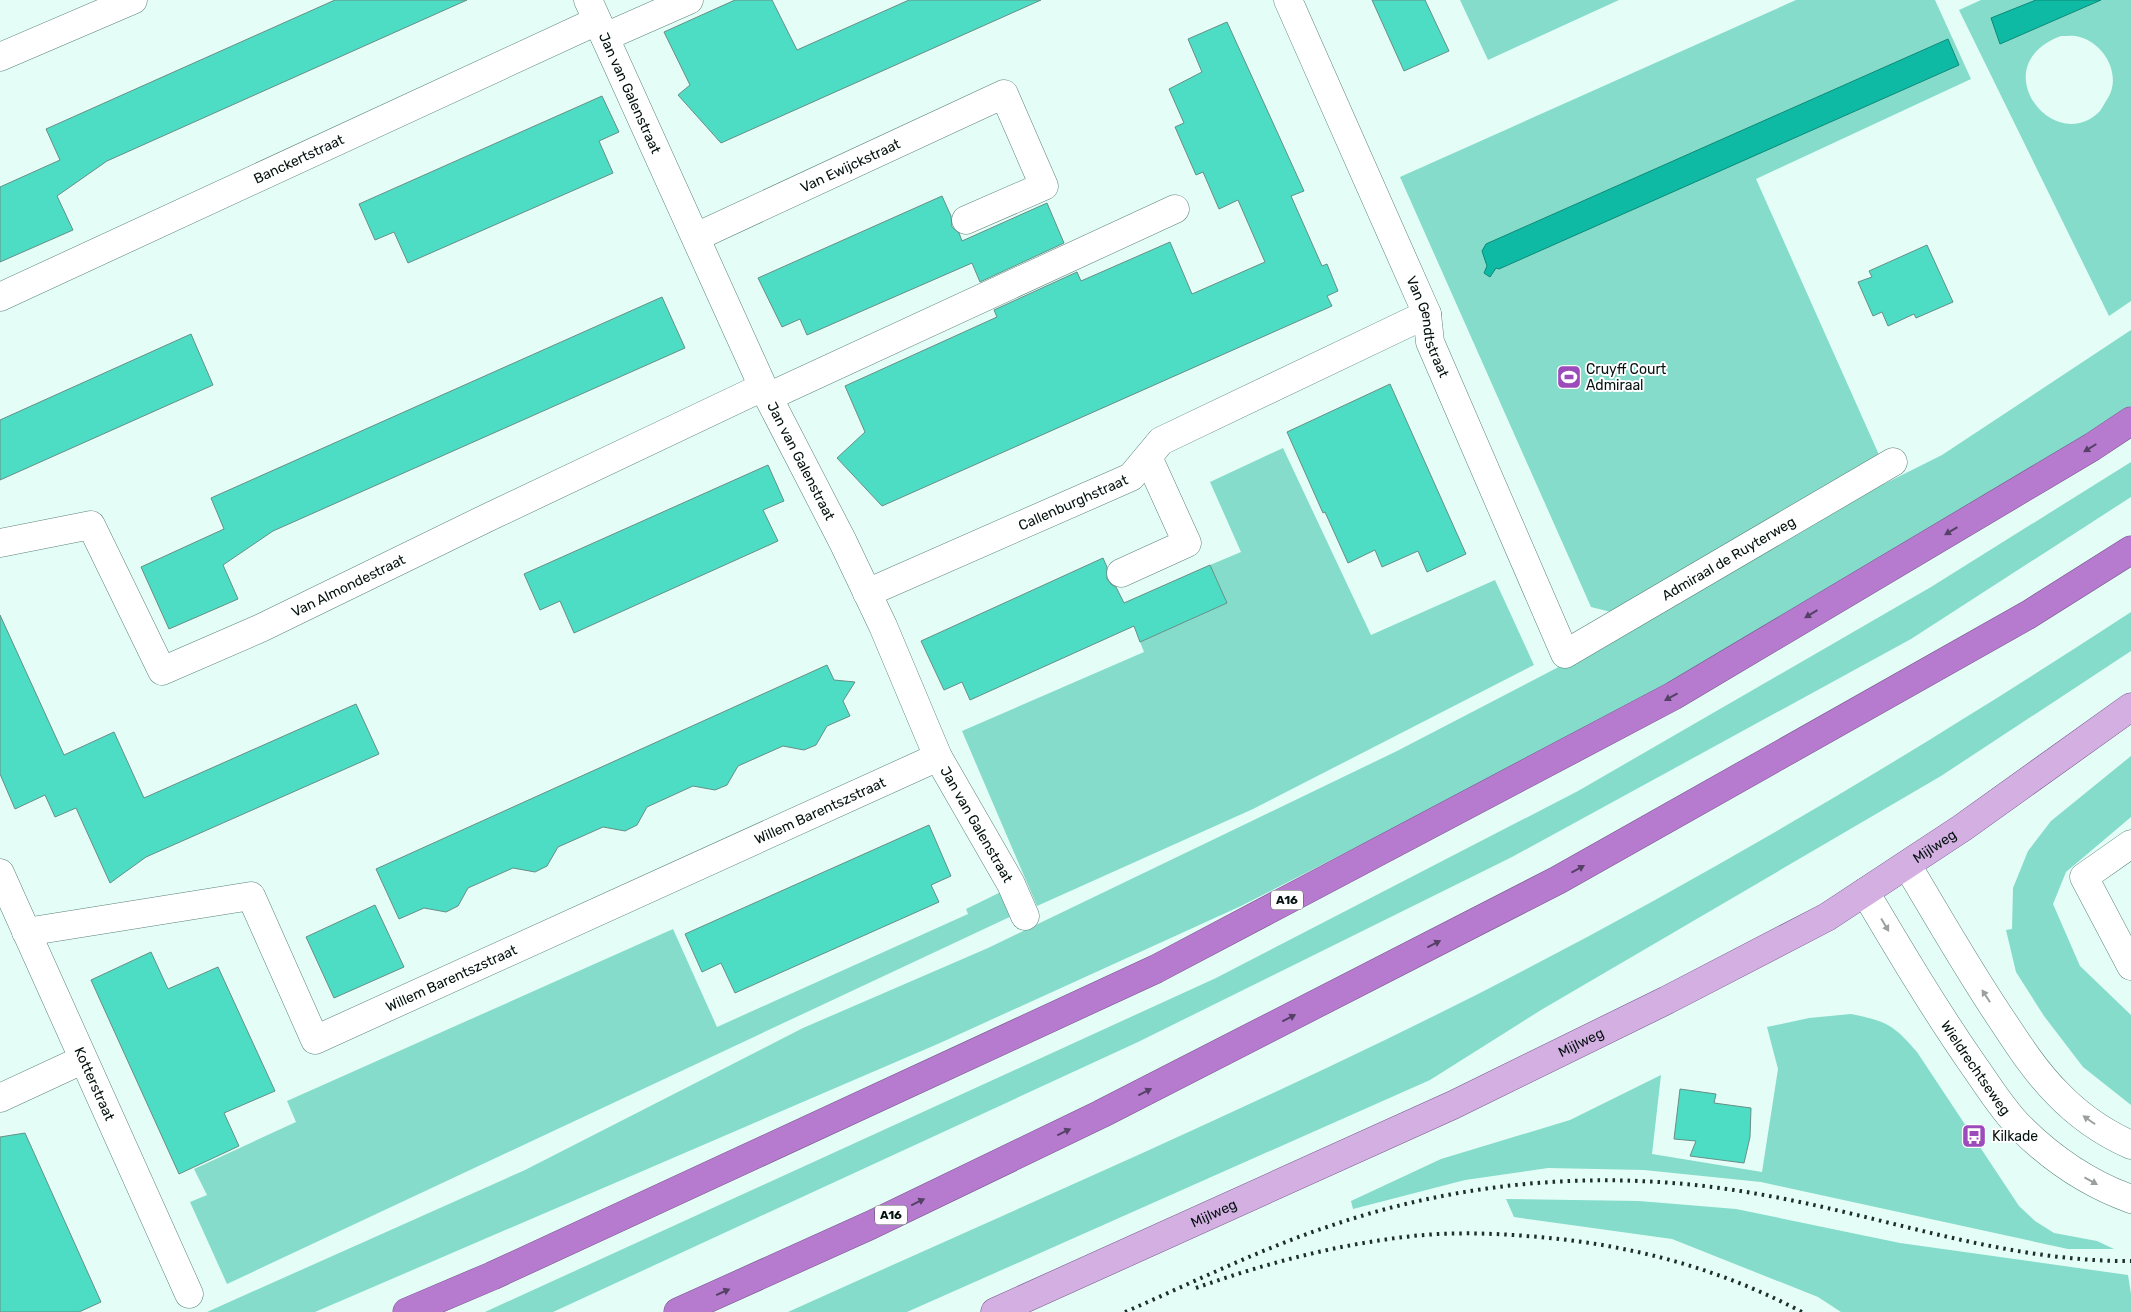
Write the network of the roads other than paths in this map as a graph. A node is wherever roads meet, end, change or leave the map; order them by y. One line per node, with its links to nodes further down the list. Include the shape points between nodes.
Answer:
1 (133, 0): 5 (street)
2 (689, 0): 4 (street, Banckertstraat)
3 (1288, 0): 10 (street, Van Gendtstraat)
4 (597, 19): 8 (street, Jan van Galenstraat); 9 (street, Banckertstraat)
5 (0, 57)
6 (1175, 209): 11 (street)
7 (966, 220): 8 (street, Van Ewijckstraat, via 1044,186 1004,94)
8 (696, 237): 11 (street, Jan van Galenstraat)
9 (0, 297)
10 (1426, 314): 13 (street, Callenburghstraat, via 1161,441); 19 (street, Van Gendtstraat, via 1430,342)
11 (765, 392): 15 (street, Van Almondestraat, via 491,516 261,628 162,671 91,525); 18 (street, Jan van Galenstraat)
12 (2131, 421): 34 (highway, A16, one-way to 34, via 1673,696 1156,969 492,1276)
13 (1148, 457): 17 (street, via 1187,543); 18 (street, Callenburghstraat, via 1131,477)
14 (1893, 462): 19 (street, Admiraal de Ruyterweg)
15 (0, 543)
16 (2131, 550): 35 (highway, A16, one-way to 16, via 871,1225 1101,1114 1558,880 2028,615)
17 (1121, 573)
18 (868, 593): 21 (street, Jan van Galenstraat)
19 (1565, 654)
20 (2131, 707): 23 (main road, Mijlweg)
21 (938, 757): 26 (street, Jan van Galenstraat); 27 (street, Willem Barentszstraat, via 316,1040 251,896)
22 (2131, 844): 28 (street, via 2084,876)
23 (1907, 865): 25 (main road, Mijlweg); 31 (street, one-way to 23, via 2086,1118 2057,1094 2033,1065 1977,982)
24 (0, 873): 27 (street, Kotterstraat)
25 (1865, 892): 32 (street, Wieldrechtseweg, one-way to 32, via 1952,1035 2006,1112 2066,1166 2091,1182); 36 (main road, Mijlweg, via 1814,924 1453,1105)
26 (1026, 916)
27 (26, 932): 29 (street, Kotterstraat)
28 (2131, 966)
29 (82, 1060): 30 (street); 33 (street, Kotterstraat)
30 (0, 1098)
31 (2131, 1145)
32 (2131, 1199)
33 (189, 1294)
34 (407, 1312)
35 (678, 1312)
36 (995, 1312)

